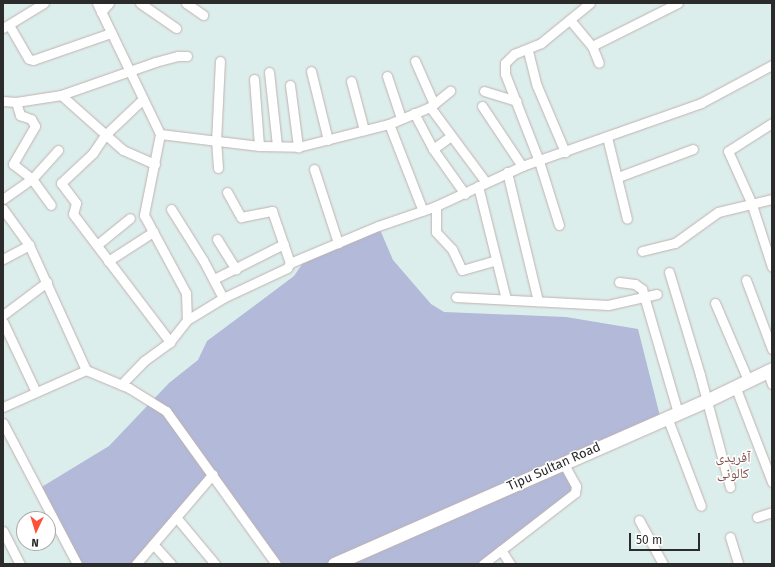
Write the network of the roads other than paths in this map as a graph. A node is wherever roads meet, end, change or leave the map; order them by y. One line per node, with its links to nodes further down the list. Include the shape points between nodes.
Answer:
1 (109, 3): 7 (street)
2 (140, 3): 11 (street)
3 (186, 3): 8 (street)
4 (590, 3): 9 (street)
5 (678, 3): 13 (street)
6 (39, 5): 10 (street)
7 (99, 7): 12 (street)
8 (203, 16)
9 (570, 20): 13 (street); 14 (street)
10 (6, 26): 12 (street, via 29,59 33,60)
11 (176, 28)
12 (111, 33): 20 (street)
13 (592, 46): 18 (street)
14 (528, 51): 32 (street, via 514,54 505,63 505,74); 53 (street, via 538,86)
15 (187, 56): 20 (street, via 178,56)
16 (220, 61): 46 (street)
17 (415, 61): 34 (street)
18 (599, 63)
19 (772, 65): 44 (street, via 701,103)
20 (131, 71): 29 (street); 30 (street)
21 (311, 71): 45 (street)
22 (269, 72): 48 (street)
23 (387, 76): 37 (street)
24 (254, 79): 47 (street)
25 (351, 81): 40 (street)
26 (290, 84): 49 (street)
27 (450, 91): 34 (street)
28 (484, 91): 32 (street)
29 (61, 95): 33 (street); 42 (street)
30 (143, 99): 41 (street); 42 (street)
31 (3, 101): 33 (street)
32 (516, 101): 54 (street)
33 (16, 102): 61 (street, via 20,115 30,119 35,126 13,164)
34 (432, 105): 36 (street); 43 (street)
35 (482, 106): 56 (street)
36 (414, 113): 37 (street); 50 (street)
37 (401, 118): 38 (street)
38 (388, 124): 40 (street); 72 (street)
39 (772, 124): 67 (street, via 728,151)
40 (364, 130): 45 (street)
41 (160, 134): 46 (street); 55 (street)
42 (105, 135): 55 (street, via 123,150); 79 (street, via 93,153 61,183 76,203 74,214)
43 (451, 136): 50 (street); 62 (street)
44 (607, 137): 53 (street); 60 (street)
45 (328, 140): 49 (street)
46 (216, 142): 47 (street); 57 (street)
47 (258, 146): 48 (street)
48 (276, 146): 49 (street)
49 (298, 147)
50 (433, 149): 64 (street)
51 (693, 149): 60 (street)
52 (58, 150): 61 (street)
53 (565, 152): 54 (street)
54 (539, 161): 56 (street); 75 (street)
55 (155, 164): 76 (street, via 144,215)
56 (522, 166): 59 (street)
57 (218, 168)
58 (314, 169): 78 (street)
59 (507, 172): 62 (street); 99 (street)
60 (618, 177): 74 (street)
61 (32, 179): 65 (street); 68 (street)
62 (481, 184): 64 (street); 84 (street)
63 (227, 192): 80 (street, via 241,217 272,211)
64 (464, 194): 69 (street)
65 (3, 199)
66 (772, 200): 67 (street)
67 (751, 202): 82 (street, via 718,212 675,243); 87 (street)
68 (51, 205)
69 (436, 206): 72 (street); 84 (street, via 436,232 452,249 462,270)
70 (3, 209): 81 (street)
71 (172, 209): 90 (street)
72 (423, 211): 78 (street)
73 (130, 218): 79 (street)
74 (627, 219)
75 (559, 225)
76 (153, 232): 85 (street); 102 (street, via 186,293)
77 (218, 239): 88 (street)
78 (338, 243): 86 (street)
79 (98, 244): 85 (street)
80 (284, 244): 86 (street); 88 (street)
81 (29, 245): 83 (street); 92 (street)
82 (642, 251)
83 (3, 258)
84 (496, 260): 98 (street)
85 (108, 262): 104 (street)
86 (290, 263): 96 (street, via 287,268)
87 (772, 267)
88 (236, 269): 90 (street)
89 (669, 272): 113 (street)
90 (214, 279): 96 (street)
91 (746, 280): 105 (street)
92 (47, 282): 101 (street); 106 (street)
93 (619, 282): 97 (street, via 638,286)
94 (657, 294): 97 (street)
95 (456, 297): 98 (street)
96 (223, 298): 102 (street)
97 (644, 298): 99 (street, via 608,305); 115 (street)
98 (506, 299): 99 (street)
99 (538, 301)
100 (715, 304): 108 (street)
101 (3, 315)
102 (187, 320): 104 (street)
103 (3, 322): 112 (street)
104 (170, 342): 109 (street, via 144,361)
105 (772, 349)
106 (86, 370): 109 (street); 112 (street)
107 (770, 370): 108 (main road, Tipu Sultan Road); 110 (street)
108 (748, 380): 111 (main road, Tipu Sultan Road)
109 (121, 384): 118 (street, via 166,411)
110 (772, 384)
111 (735, 386): 113 (main road, Tipu Sultan Road); 119 (street)
112 (36, 392): 114 (street)
113 (708, 400): 115 (main road, Tipu Sultan Road); 120 (street)
114 (3, 407)
115 (672, 415): 117 (main road, Tipu Sultan Road); 121 (street)
116 (3, 423): 131 (street)
117 (563, 463): 129 (street, via 576,486 575,492); 136 (main road, Tipu Sultan Road)
118 (213, 474): 123 (street); 135 (street)
119 (772, 482)
120 (730, 488)
121 (701, 506)
122 (772, 512): 124 (street)
123 (176, 517): 128 (street); 134 (street)
124 (757, 517)
125 (639, 520): 139 (street)
126 (3, 531): 130 (street)
127 (730, 537): 140 (street)
128 (153, 544): 132 (street); 133 (street)
129 (501, 550): 137 (street); 138 (street)
130 (20, 564)
131 (77, 564)
132 (136, 564)
133 (171, 564)
134 (215, 564)
135 (276, 564)
136 (334, 564)
137 (482, 564)
138 (510, 564)
139 (663, 564)
140 (738, 564)

